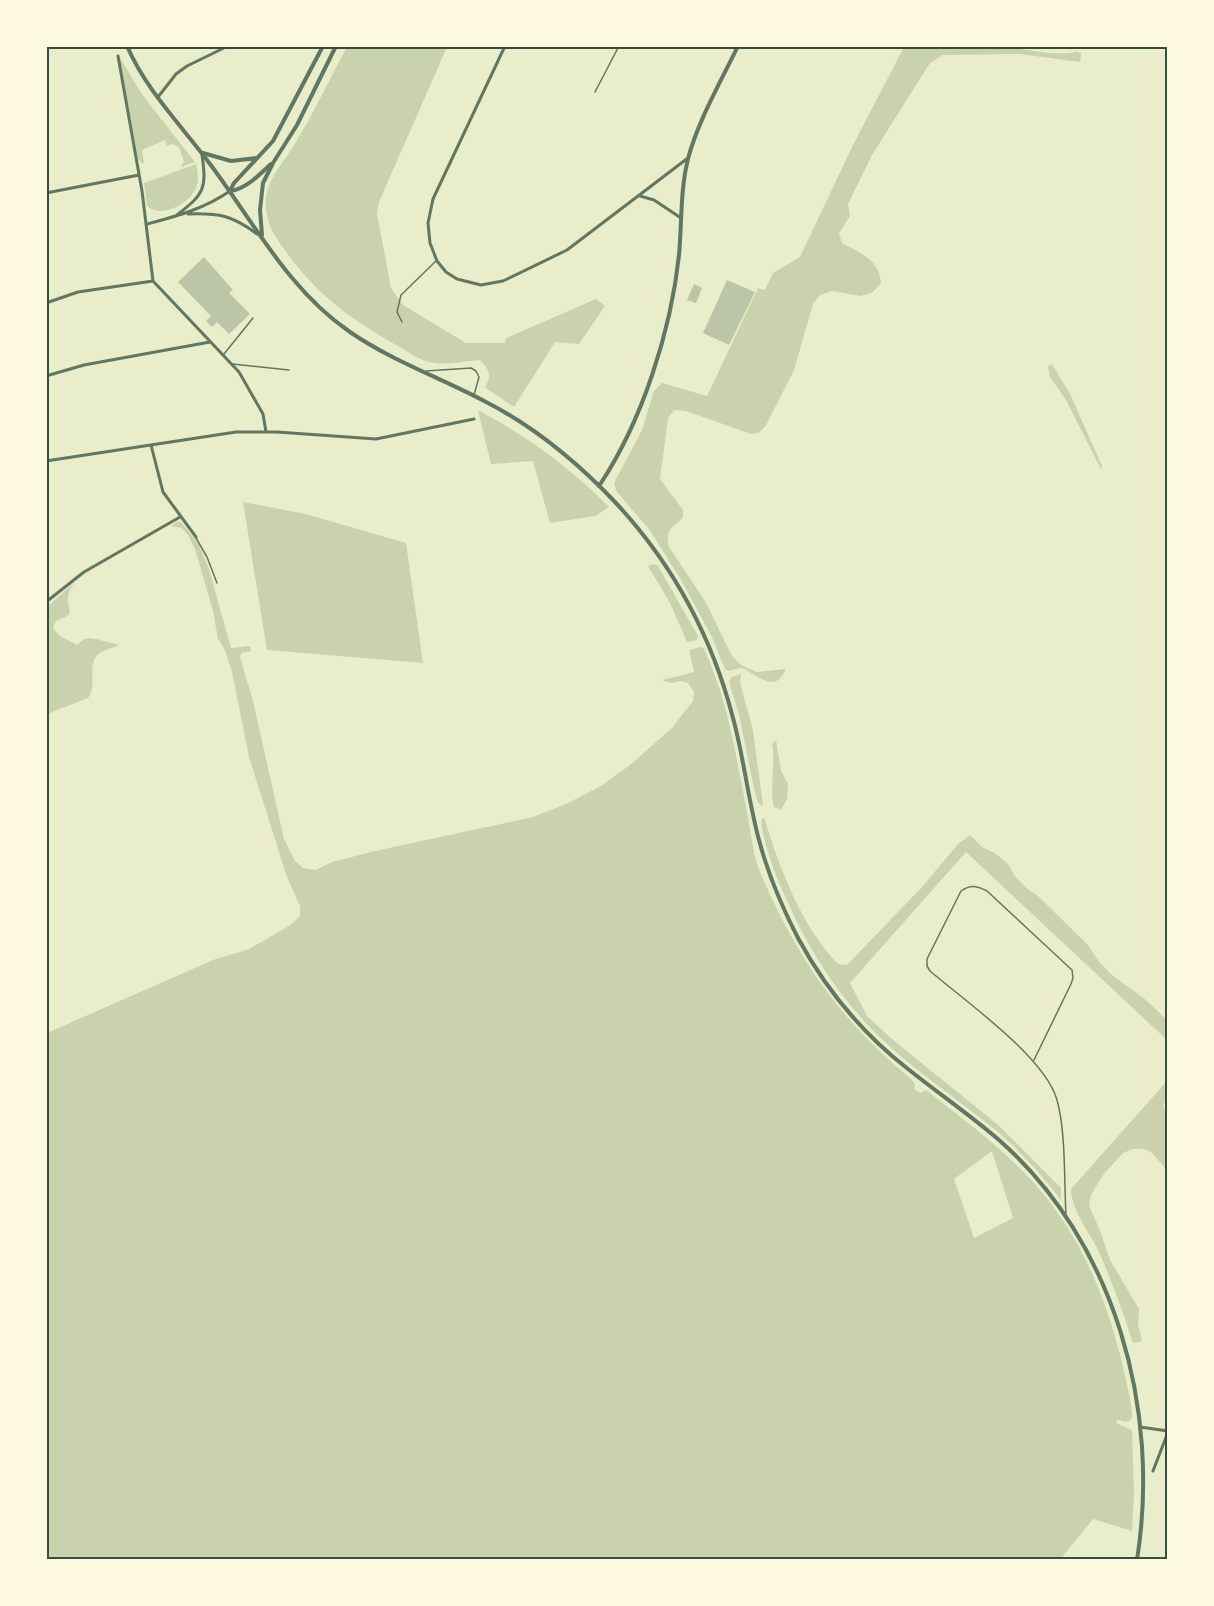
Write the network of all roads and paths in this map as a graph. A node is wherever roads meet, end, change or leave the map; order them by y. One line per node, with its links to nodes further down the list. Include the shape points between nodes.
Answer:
1 (127, 46): 10 (street)
2 (228, 46): 10 (street, via 176,74)
3 (323, 46): 12 (street, via 273,141)
4 (336, 46): 14 (street, via 297,125)
5 (505, 46): 24 (street, via 434,199 428,223)
6 (619, 46): 9 (lane)
7 (735, 47): 13 (street)
8 (118, 56): 15 (street)
9 (595, 92)
10 (158, 97): 11 (street)
11 (202, 153): 12 (street, via 231,161); 16 (street); 20 (street, via 205,174 197,199)
12 (258, 158): 16 (street)
13 (688, 158): 18 (street); 21 (street)
14 (273, 163): 16 (street, via 248,184); 23 (street, via 260,195)
15 (139, 175): 17 (street); 22 (street)
16 (230, 191): 19 (street); 23 (street)
17 (46, 192)
18 (640, 196): 21 (street, via 654,200); 24 (street, via 567,250 503,281 470,284 446,272)
19 (186, 214): 20 (street); 23 (street, via 214,213 234,218)
20 (176, 216): 22 (street)
21 (681, 218): 40 (street, via 669,321 630,432)
22 (147, 224): 25 (street)
23 (263, 238): 33 (street, via 296,283 335,321 367,343)
24 (437, 261): 28 (lane, via 401,295 397,312)
25 (153, 281): 26 (street, via 78,292); 29 (street)
26 (46, 303)
27 (253, 318): 30 (lane)
28 (402, 322)
29 (210, 342): 30 (street); 34 (street, via 92,363)
30 (223, 355): 31 (street)
31 (231, 363): 32 (lane); 37 (street, via 263,414)
32 (288, 370)
33 (424, 372): 35 (street); 35 (lane, via 471,368 479,377)
34 (46, 376)
35 (474, 395): 40 (street, via 544,439)
36 (474, 419): 37 (street, via 376,439)
37 (266, 432): 38 (street, via 217,434)
38 (151, 445): 39 (street); 41 (street, via 163,492)
39 (46, 461)
40 (599, 486): 46 (street, via 659,556 703,632 733,717 769,874 821,975 843,1005 892,1056 999,1140 1032,1172)
41 (180, 517): 42 (street); 44 (street, via 84,572)
42 (196, 537): 43 (lane)
43 (217, 584)
44 (46, 602)
45 (1034, 1060): 45 (lane, via 927,966 961,891 967,887 976,885 987,891 1072,970 1071,984); 46 (lane, via 1057,1099)
46 (1066, 1216): 47 (street, via 1089,1252 1114,1311)
47 (1140, 1427): 48 (street); 50 (street, via 1142,1500)
48 (1167, 1431): 49 (street)
49 (1153, 1471)
50 (1137, 1560)

